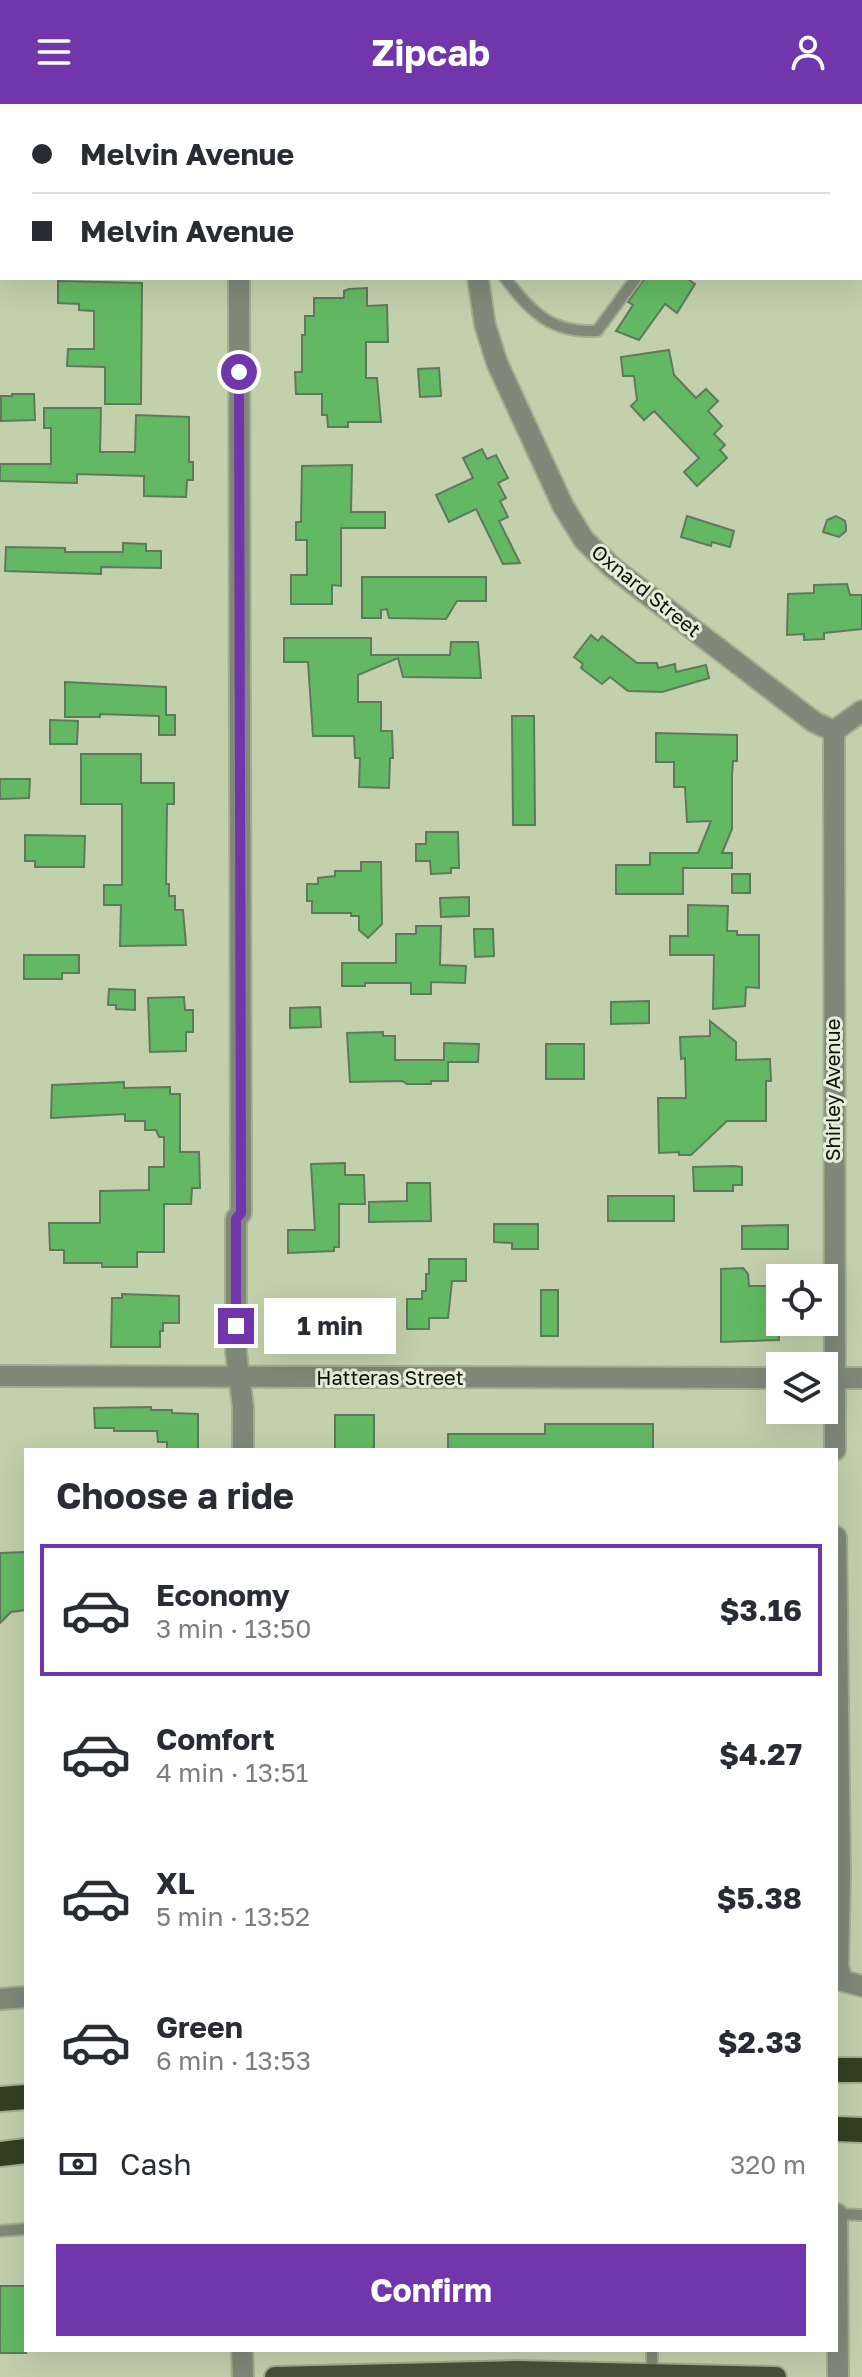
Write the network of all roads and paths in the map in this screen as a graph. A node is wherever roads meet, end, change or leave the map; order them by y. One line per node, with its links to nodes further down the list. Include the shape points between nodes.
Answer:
1 (239, 280): 9 (street)
2 (478, 280): 6 (street, Oxnard Street, via 497,363 584,540 701,636 814,722)
3 (507, 280): 4 (lane, via 531,309 562,329 576,331 597,331)
4 (635, 280)
5 (862, 711): 6 (street)
6 (834, 731): 7 (street, Shirley Avenue)
7 (829, 1352)
8 (0, 1376): 9 (street, Hatteras Street)
9 (238, 1376): 10 (street, Hatteras Street); 14 (street)
10 (766, 1378)
11 (838, 1378): 12 (street)
12 (862, 1378)
13 (833, 1424): 15 (street, Shirley Avenue)
14 (243, 1448)
15 (835, 1448)
16 (838, 1706): 17 (street)
17 (838, 1955)
18 (838, 1967): 19 (street)
19 (853, 1984)
20 (24, 1997): 21 (street)
21 (0, 1999)
22 (838, 2070): 23 (highway)
23 (862, 2070)
24 (24, 2097): 25 (highway)
25 (0, 2099)
26 (838, 2129): 27 (highway)
27 (862, 2130)
28 (24, 2151): 29 (highway)
29 (0, 2154)
30 (838, 2214): 31 (lane)
31 (862, 2215)
32 (24, 2229): 33 (lane)
33 (0, 2231)
34 (242, 2352): 38 (street)
35 (652, 2352): 37 (lane)
36 (838, 2352): 41 (street)
37 (652, 2374): 39 (main road); 40 (main road)
38 (243, 2377)
39 (275, 2377)
40 (776, 2377)
41 (838, 2377)

